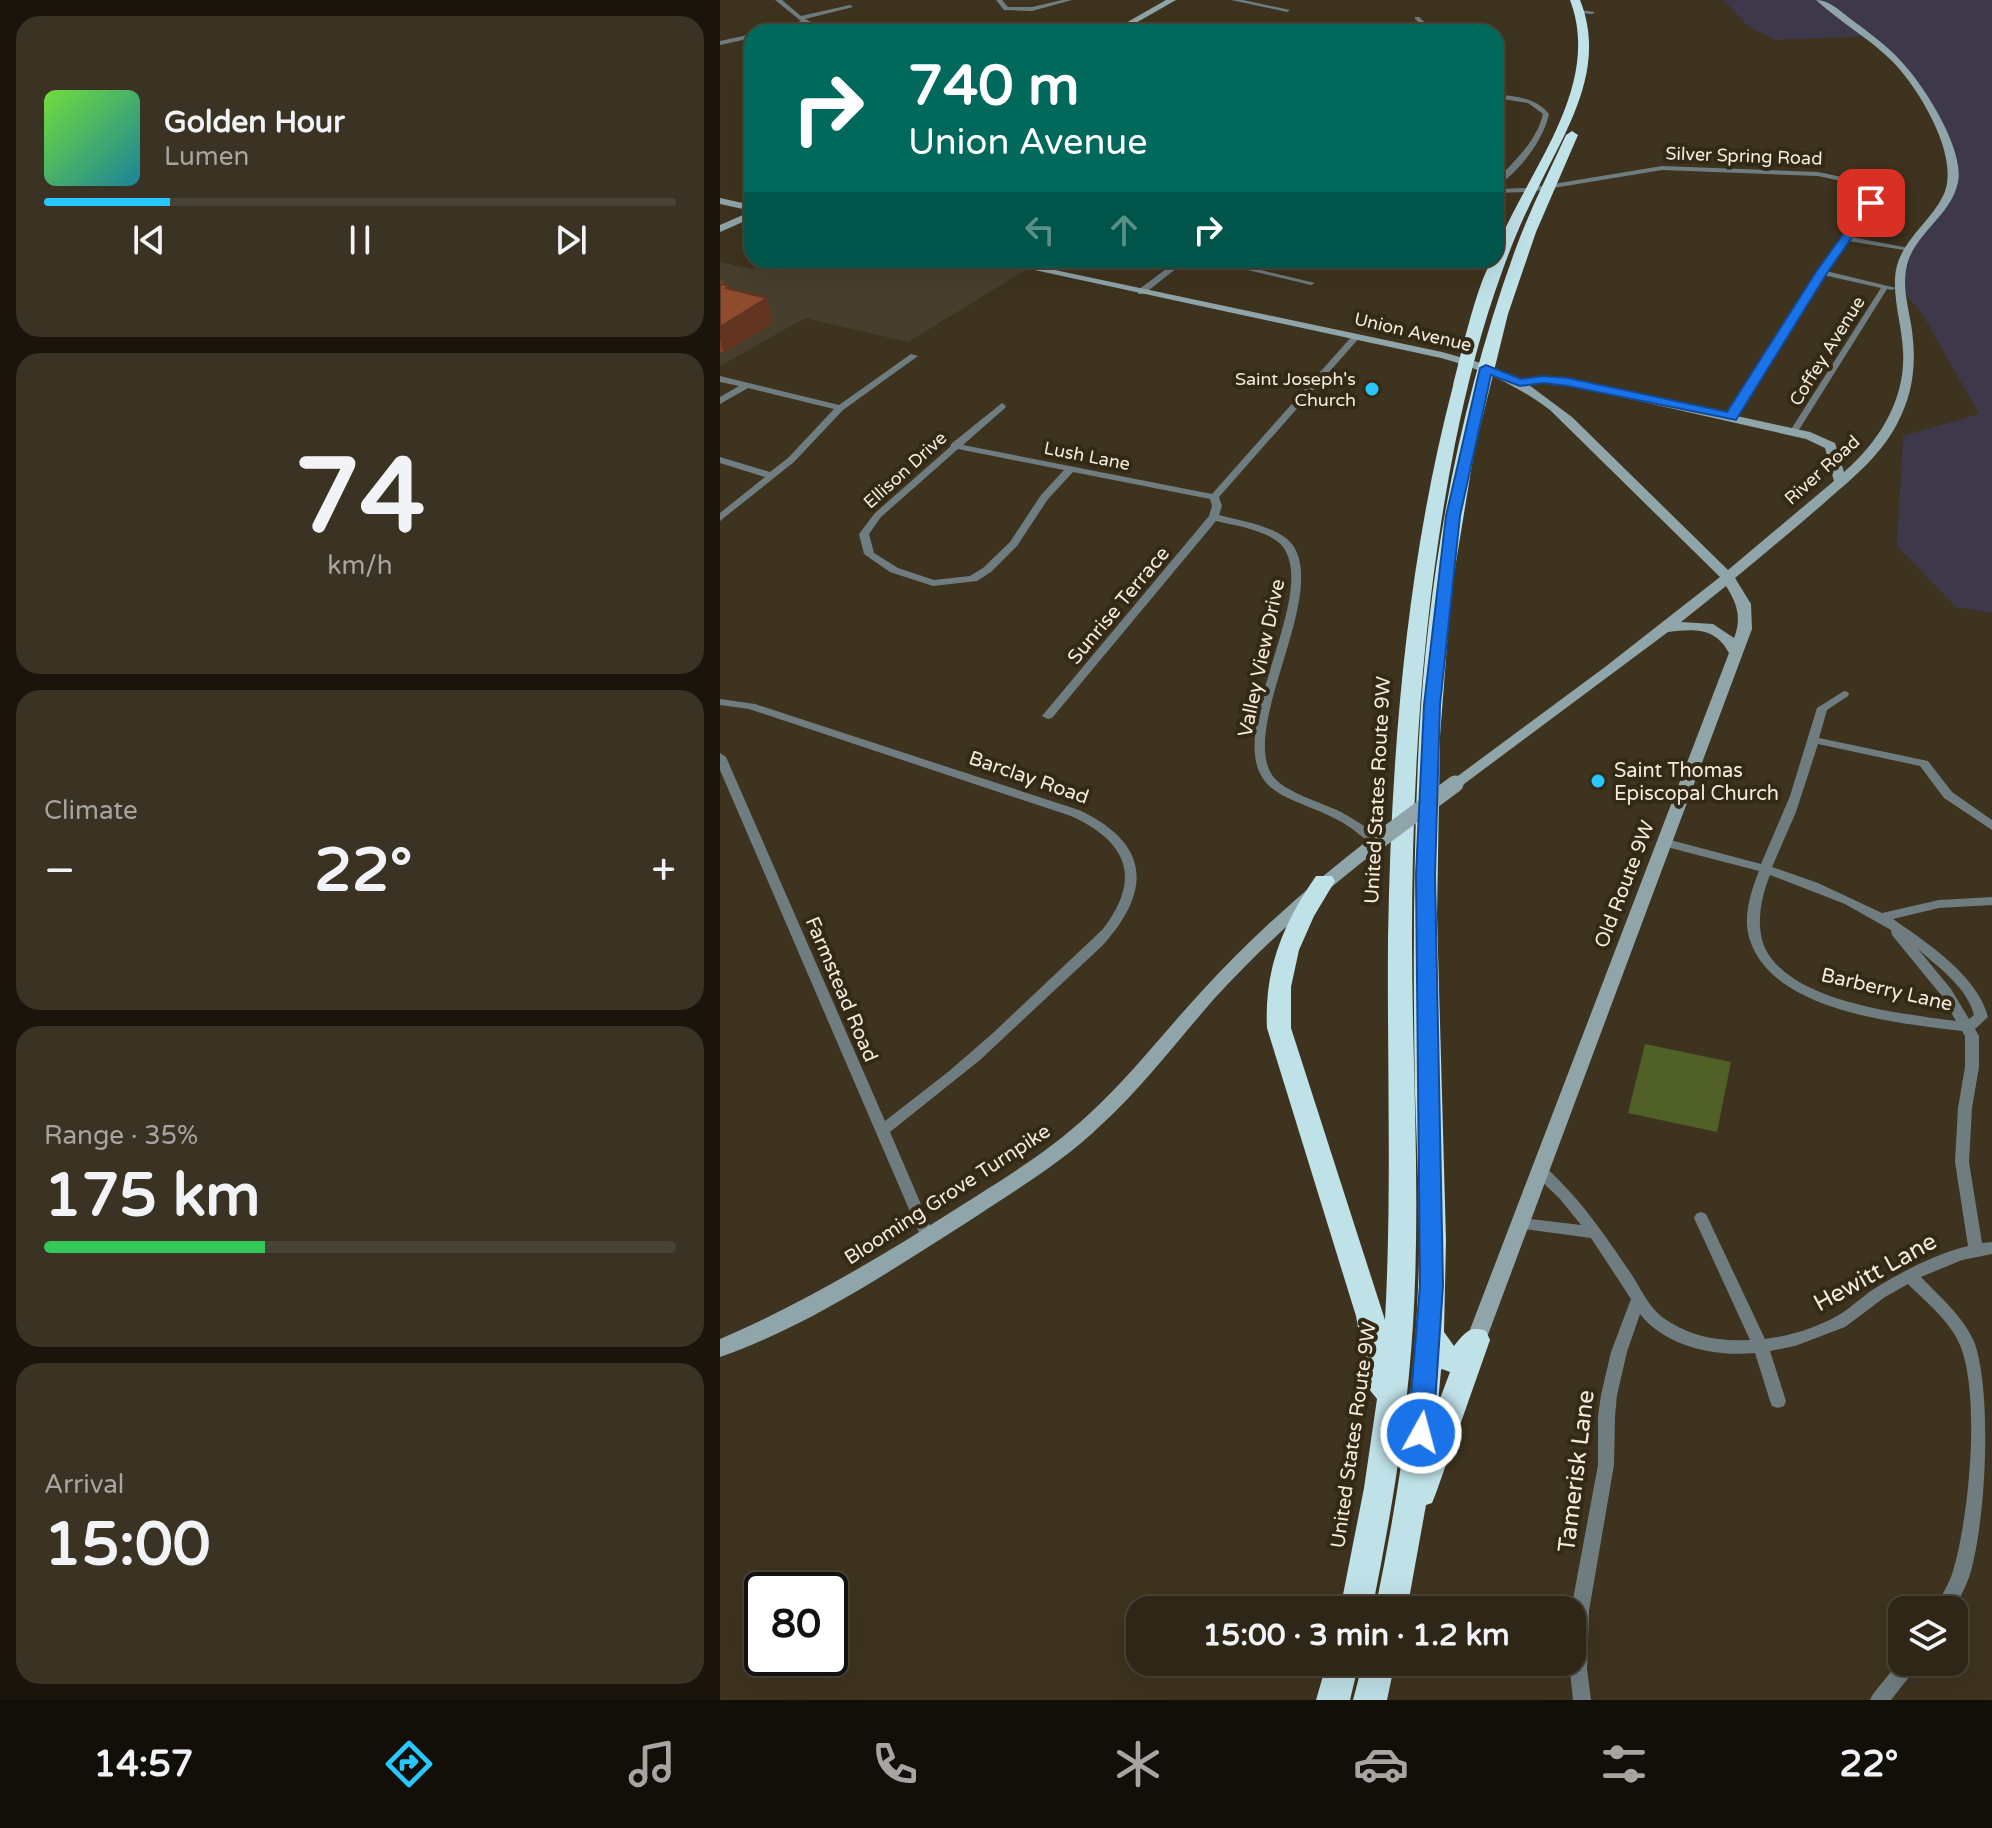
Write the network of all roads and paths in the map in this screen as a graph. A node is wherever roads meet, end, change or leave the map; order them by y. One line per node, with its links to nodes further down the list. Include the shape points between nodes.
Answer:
1 (778, 0): 11 (street)
2 (999, 0): 3 (street, via 1006,9 1025,10)
3 (1069, 0)
4 (1172, 0): 14 (street)
5 (1234, 0): 9 (street)
6 (1820, 0): 27 (street, River Road, via 1900,65 1952,158 1954,180 1948,196)
7 (1583, 6): 20 (highway, United States Route 9W, via 1580,81)
8 (850, 7): 11 (street)
9 (1287, 10)
10 (1417, 18): 15 (street)
11 (803, 20): 12 (street); 13 (street)
12 (791, 24)
13 (812, 24)
14 (1130, 24)
15 (1423, 24)
16 (744, 38): 17 (street)
17 (720, 43)
18 (1504, 98): 19 (street, via 1539,106 1546,114 1539,136)
19 (1504, 177)
20 (1539, 188): 21 (street, Silver Spring Road); 26 (street, Silver Spring Road, via 1662,168 1835,176 1863,184 1871,203); 28 (highway, United States Route 9W)
21 (1504, 190)
22 (720, 201): 23 (street)
23 (744, 206)
24 (744, 218): 25 (street)
25 (720, 229)
26 (1846, 238): 27 (street); 33 (street)
27 (1910, 249): 36 (street, River Road, via 1901,264)
28 (1504, 252)
29 (1030, 268): 37 (street, Union Avenue)
30 (1172, 268): 37 (street)
31 (1244, 268): 34 (street)
32 (1498, 268): 40 (highway, United States Route 9W)
33 (1821, 272): 35 (street); 47 (street)
34 (1311, 283)
35 (1885, 287): 36 (street); 48 (street, Coffey Avenue)
36 (1902, 290): 53 (street, River Road, via 1910,355 1907,385 1878,446)
37 (1141, 292): 38 (street, Union Avenue)
38 (1356, 337): 40 (street, Union Avenue); 54 (street)
39 (914, 356): 46 (street)
40 (1476, 365): 42 (street, Union Avenue); 58 (highway, United States Route 9W, via 1440,482)
41 (720, 379): 43 (street)
42 (1520, 383): 47 (street, Union Avenue, via 1568,382); 57 (street, Old Route 9W, via 1555,407)
43 (747, 385): 44 (street); 46 (street)
44 (720, 401)
45 (1002, 406): 49 (street, Ellison Drive)
46 (840, 408): 52 (street)
47 (1731, 417): 48 (street, Union Avenue)
48 (1794, 431): 53 (street, Union Avenue, via 1831,446)
49 (954, 446): 51 (street, Lush Lane); 51 (street, Ellison Drive, via 867,527 864,539 875,560 933,583 973,579 1014,544 1044,497)
50 (720, 460): 52 (street)
51 (1070, 470): 54 (street, Lush Lane)
52 (772, 476): 56 (street)
53 (1841, 483): 57 (street, River Road)
54 (1214, 497): 55 (street)
55 (1214, 517): 63 (street, Sunrise Terrace); 67 (street, Valley View Drive, via 1275,537 1296,559 1297,588 1270,691 1261,767 1275,784)
56 (720, 518)
57 (1727, 577): 59 (street, River Road); 60 (street, Old Route 9W, via 1747,615)
58 (1432, 600): 83 (highway, United States Route 9W, via 1426,818); 88 (highway, United States Route 9W, via 1409,716 1402,861 1401,1284)
59 (1665, 630): 60 (street, via 1693,624 1711,628 1725,635); 67 (street, River Road, bridge)
60 (1735, 651): 68 (street, Old Route 9W)
61 (1844, 694): 64 (street, Barberry Lane, via 1822,708)
62 (720, 702): 74 (street, Barclay Road, via 751,706 1075,813 1098,822 1126,851 1126,900 1100,940 988,1048)
63 (1048, 716)
64 (1813, 740): 66 (street, via 1924,763 1948,795); 69 (street, Barberry Lane)
65 (720, 757): 74 (street, Farmstead Road)
66 (1992, 826)
67 (1378, 841): 70 (street, Blooming Grove Turnpike)
68 (1663, 842): 69 (street); 75 (street, Old Route 9W)
69 (1767, 868): 72 (street); 73 (street, Barberry Lane, via 1755,935 1770,967 1794,985 1838,1003)
70 (1324, 881): 79 (street, Blooming Grove Turnpike, via 1250,950 1092,1122); 88 (highway, via 1289,938 1278,982 1278,1017 1284,1051 1377,1344 1385,1400)
71 (1992, 901): 72 (street, via 1939,904)
72 (1884, 917): 73 (street)
73 (1968, 1027): 80 (street, via 1972,1067 1962,1162)
74 (882, 1130): 79 (street, Farmstead Road)
75 (1540, 1171): 77 (street, Old Route 9W); 78 (street, Hewitt Lane, via 1562,1189)
76 (1701, 1218): 85 (street)
77 (1521, 1224): 78 (street); 84 (street, Old Route 9W)
78 (1596, 1233): 82 (street, Hewitt Lane)
79 (928, 1237): 86 (street, Blooming Grove Turnpike, via 784,1319)
80 (1984, 1249): 81 (street, Hewitt Lane, via 1947,1257)
81 (1911, 1277): 85 (street, Hewitt Lane, via 1843,1320); 92 (street, via 1958,1326 1976,1380 1977,1482 1969,1543)
82 (1639, 1298): 85 (street, Hewitt Lane, via 1653,1318 1678,1336 1711,1346); 98 (street, Tamerisk Lane, via 1615,1365 1606,1464 1576,1626 1575,1666)
83 (1430, 1331): 84 (highway, via 1439,1352 1453,1361); 89 (highway, United States Route 9W, via 1425,1408)
84 (1476, 1340): 89 (highway)
85 (1760, 1345): 87 (street)
86 (720, 1348)
87 (1778, 1401)
88 (1382, 1474): 90 (highway, United States Route 9W)
89 (1406, 1535): 91 (highway, United States Route 9W)
90 (1359, 1596)
91 (1394, 1596)
92 (1950, 1596)
93 (1339, 1676): 96 (highway)
94 (1376, 1676): 97 (highway)
95 (1899, 1676): 99 (street)
96 (1333, 1700)
97 (1370, 1700)
98 (1582, 1700)
99 (1879, 1700)

